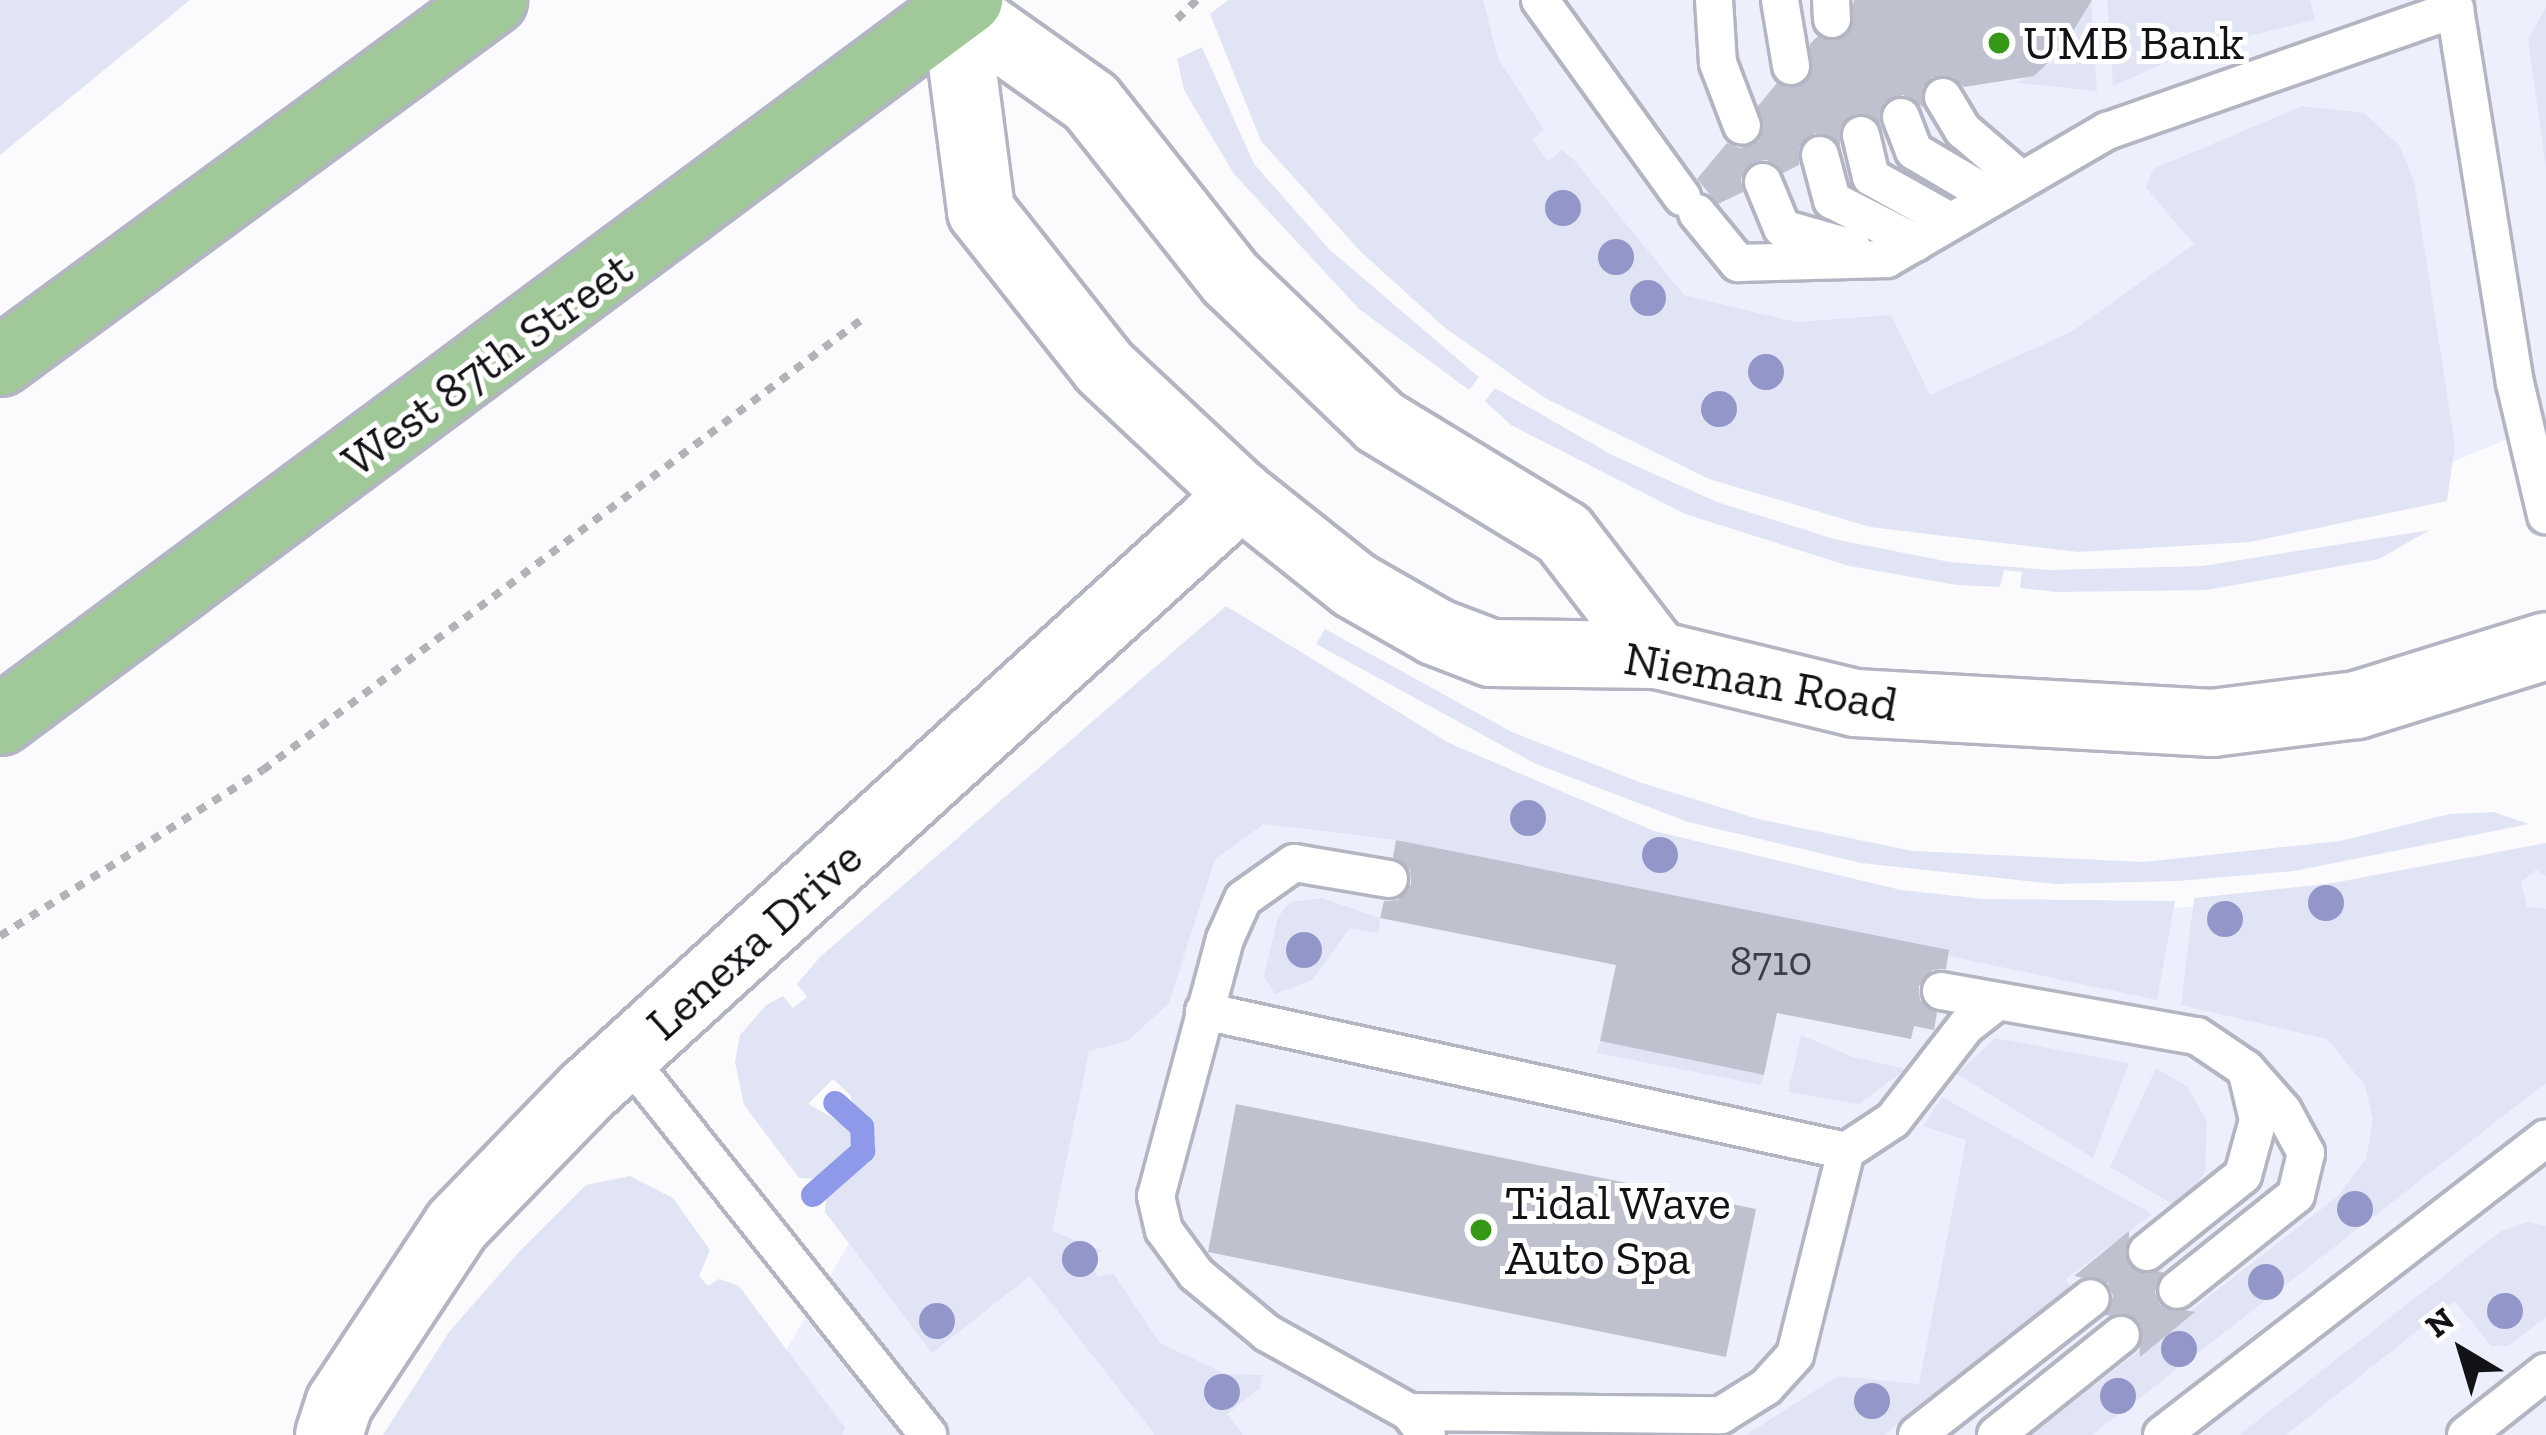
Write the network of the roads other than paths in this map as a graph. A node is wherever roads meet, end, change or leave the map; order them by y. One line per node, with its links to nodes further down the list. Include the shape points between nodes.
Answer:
1 (494, 0): 17 (main road)
2 (1540, 0): 16 (lane, via 1738,263)
3 (1714, 0): 10 (lane, via 1718,63)
4 (1780, 0): 7 (lane)
5 (957, 3): 18 (street, Nieman Road, via 981,211 1104,367); 21 (street, via 1091,102 1231,278 1380,422 1564,534); 22 (main road, West 87th Street)
6 (2459, 3): 14 (lane, via 2107,130); 19 (lane, via 2516,383)
7 (1791, 67)
8 (1943, 97): 14 (lane)
9 (1901, 117): 14 (lane, via 1914,151)
10 (1742, 126)
11 (1861, 135): 15 (lane, via 1871,178)
12 (1820, 155): 16 (lane, via 1832,200)
13 (1763, 182): 16 (lane, via 1782,228)
14 (2005, 187): 15 (lane)
15 (1950, 221): 16 (lane)
16 (1902, 251)
17 (0, 362)
18 (1241, 495): 21 (street, Nieman Road, via 1354,585 1436,632 1491,653); 27 (street, Lenexa Drive)
19 (2546, 515)
20 (2546, 646): 21 (street, Nieman Road, via 2356,705 2212,723 1856,703)
21 (1657, 655)
22 (0, 721)
23 (1389, 879): 26 (lane, via 1294,863 1279,869 1244,898)
24 (1941, 992): 25 (lane)
25 (1997, 1002): 28 (lane, via 2197,1036); 30 (lane, via 1966,1026 1893,1120)
26 (1204, 1011): 30 (lane); 36 (lane, via 1156,1196 1164,1230 1196,1274 1267,1333)
27 (626, 1055): 37 (street, Lenexa Drive, via 457,1225 339,1404); 38 (lane)
28 (2246, 1069): 31 (lane, via 2258,1120 2243,1175); 32 (lane, via 2283,1112 2306,1153 2306,1175 2296,1195)
29 (2546, 1138): 41 (lane)
30 (1846, 1151): 36 (lane, via 1795,1355 1766,1387 1721,1415)
31 (2146, 1252)
32 (2177, 1289)
33 (2091, 1298): 39 (lane)
34 (2121, 1335): 40 (lane)
35 (2546, 1372): 42 (lane)
36 (1418, 1424)
37 (329, 1435)
38 (928, 1435)
39 (1917, 1435)
40 (1996, 1435)
41 (2162, 1435)
42 (2466, 1435)

